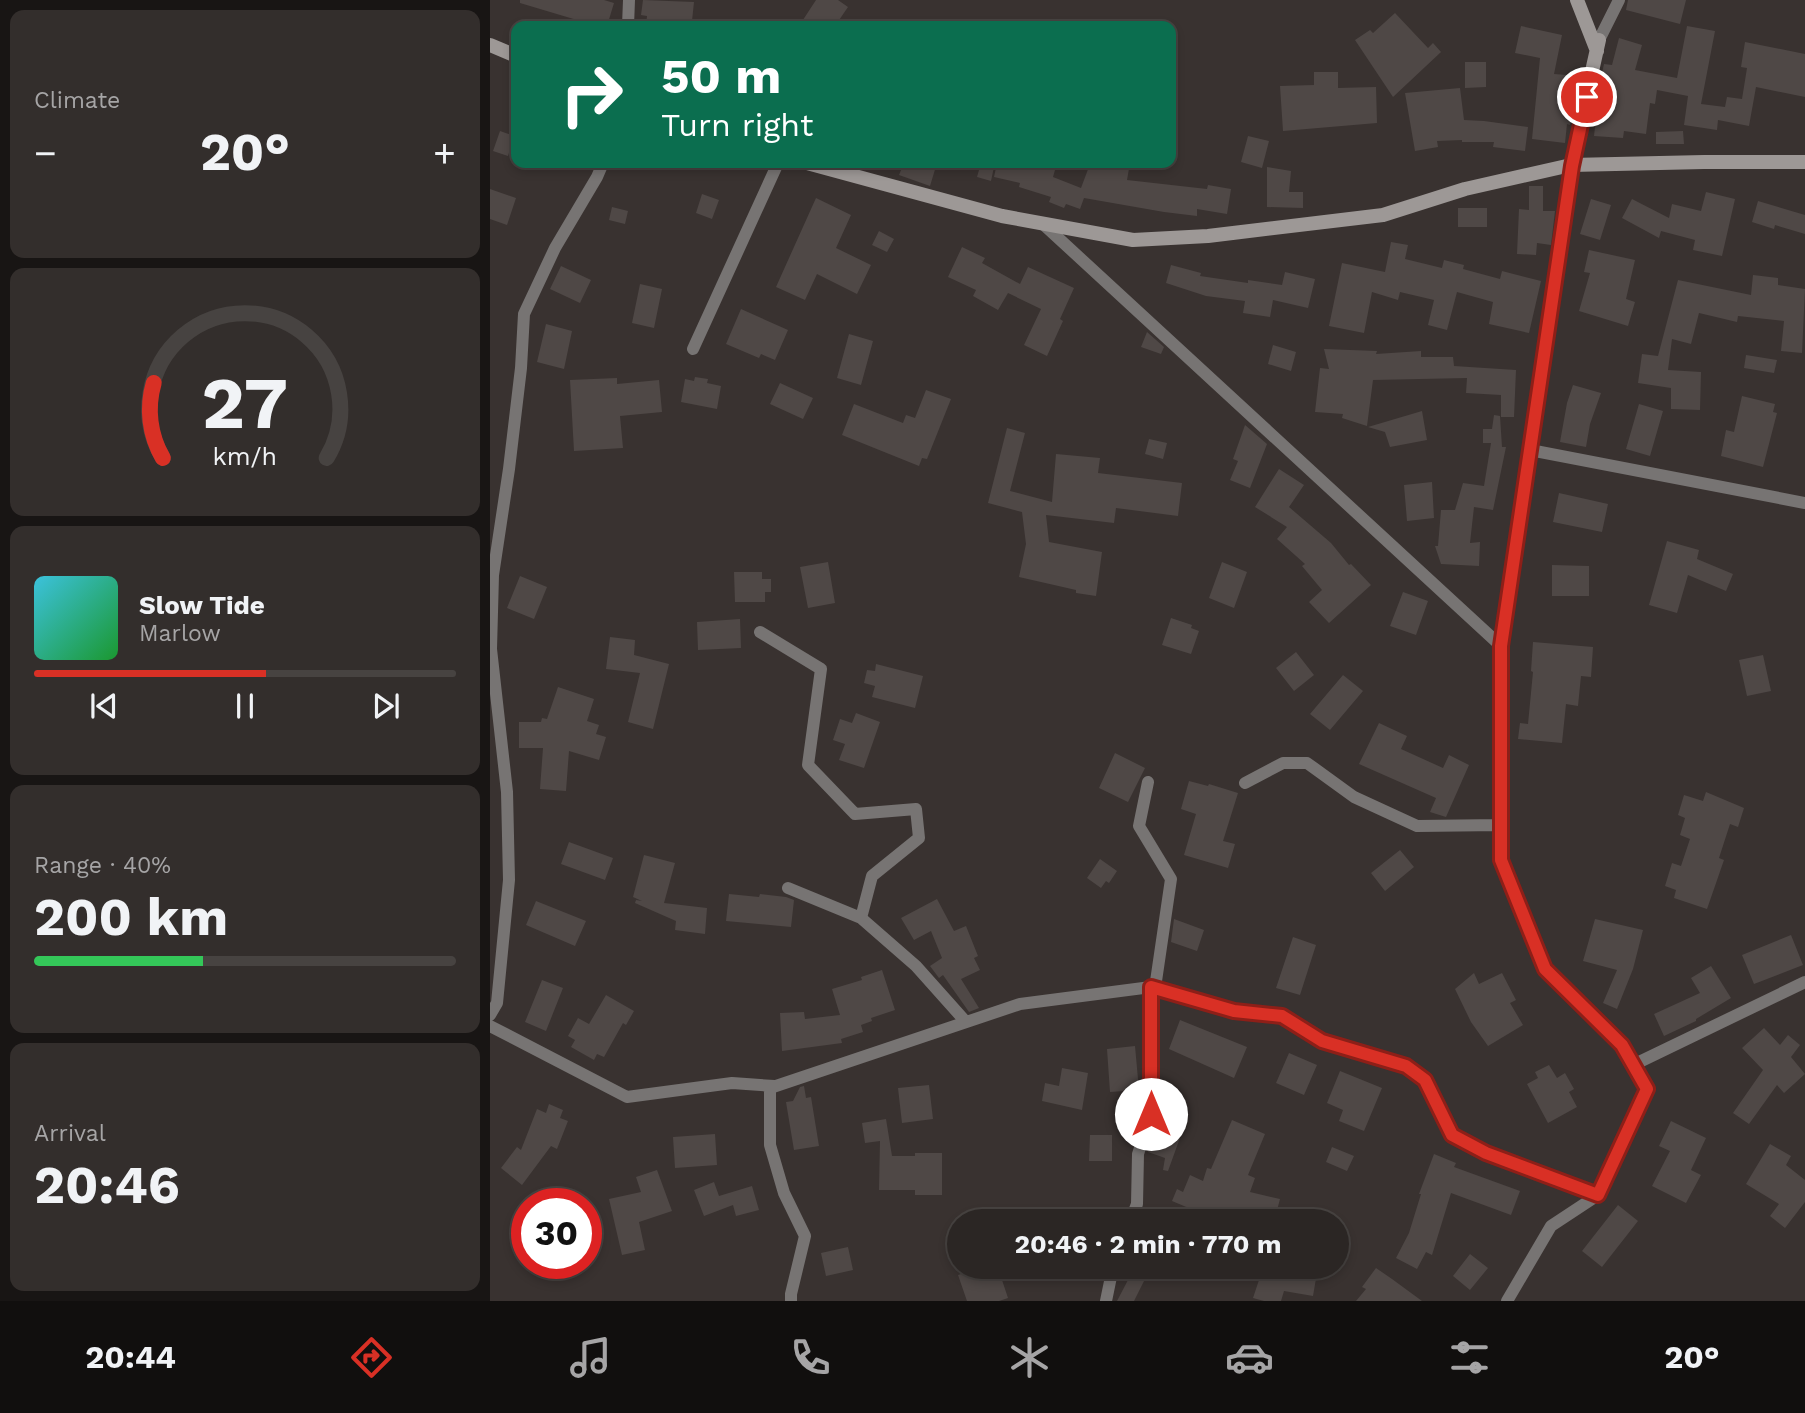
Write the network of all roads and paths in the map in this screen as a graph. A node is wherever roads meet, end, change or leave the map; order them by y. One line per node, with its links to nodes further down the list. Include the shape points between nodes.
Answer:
1 (629, 0): 4 (street)
2 (1577, 0): 6 (main road)
3 (1619, 0): 6 (street)
4 (628, 21)
5 (490, 45): 7 (main road)
6 (1598, 46): 9 (main road)
7 (511, 53)
8 (1805, 162): 9 (main road)
9 (1572, 166): 13 (main road, via 1465,189 1383,215 1208,236 1133,240); 15 (street)
10 (601, 168): 26 (street, via 524,314 514,431 493,575 491,649 507,792 509,880 497,1003)
11 (776, 168): 14 (street)
12 (825, 168): 13 (main road)
13 (1043, 224): 18 (street)
14 (693, 349)
15 (1530, 450): 16 (street); 18 (street)
16 (1805, 503)
17 (760, 632): 23 (street, via 821,669 808,765 855,814 916,809 919,838 872,876)
18 (1501, 646): 21 (street)
19 (1148, 782): 25 (street, via 1139,825 1171,879)
20 (1245, 783): 21 (street, via 1283,763 1307,763 1353,797 1417,826)
21 (1501, 825): 29 (street, via 1501,860 1545,969 1622,1045)
22 (788, 888): 23 (street)
23 (861, 918): 27 (street, via 916,966)
24 (1805, 982): 29 (street)
25 (1153, 988): 27 (street, via 1020,1004); 31 (street, via 1234,1011 1282,1016 1322,1041 1406,1066 1425,1080 1452,1135 1486,1153); 32 (street, via 1151,1114 1138,1154)
26 (490, 1015)
27 (966, 1022): 30 (street)
28 (490, 1026): 30 (street, via 627,1097 732,1083)
29 (1633, 1065): 31 (street, via 1647,1089)
30 (774, 1086): 34 (street, via 770,1087 770,1145 784,1193 806,1236)
31 (1598, 1195): 36 (street, via 1551,1226)
32 (1136, 1209)
33 (1111, 1279): 35 (street)
34 (791, 1301)
35 (1106, 1301)
36 (1507, 1301)

